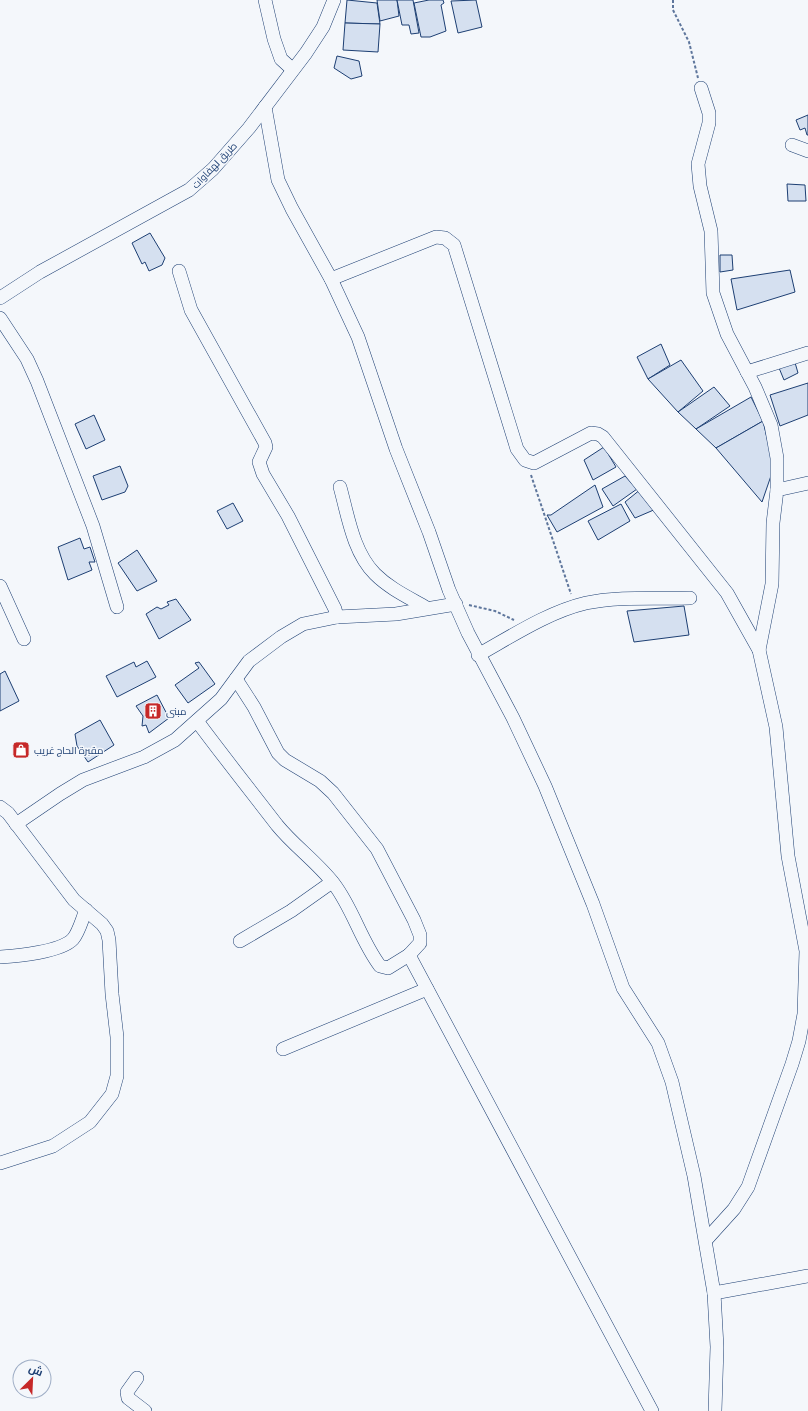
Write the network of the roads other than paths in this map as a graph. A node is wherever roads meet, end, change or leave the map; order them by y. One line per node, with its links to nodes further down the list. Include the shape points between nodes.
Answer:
1 (265, 0): 3 (street, via 274,39 282,59)
2 (334, 0): 3 (street, طريق لهفاوات, via 323,27)
3 (292, 69): 5 (street, طريق لهفاوات)
4 (701, 88): 13 (street, via 709,113 709,123 698,164 700,186 711,230 713,293 727,334)
5 (265, 107): 9 (street, via 278,180); 10 (street, طريق لهفاوات, via 213,169 190,190 40,272)
6 (792, 144): 7 (street)
7 (808, 151)
8 (179, 271): 22 (street, via 191,310 265,443 266,447 259,462 263,474 288,516)
9 (331, 279): 19 (street, via 366,356 396,449); 24 (street, via 436,237 445,238 454,245 516,449 525,460 534,463 591,433 603,437 727,593)
10 (0, 298)
11 (0, 318): 20 (street, via 27,359 37,381 93,526)
12 (808, 353): 13 (street)
13 (747, 372): 16 (street, via 771,425 777,458)
14 (808, 482): 16 (street)
15 (340, 486): 21 (street, via 350,527 367,563 386,583)
16 (777, 490): 24 (street, via 773,523 772,584)
17 (1, 589): 23 (street)
18 (690, 598): 25 (street, via 610,600 575,606)
19 (456, 604): 21 (street); 25 (street)
20 (117, 607)
21 (427, 608): 22 (street, via 376,616)
22 (337, 617): 26 (street, via 303,624 281,637 250,661)
23 (24, 639)
24 (759, 650): 38 (street, via 776,727 788,856 806,951 804,1014 794,1059 748,1187 734,1209)
25 (478, 655): 38 (street, via 513,718 545,786 593,904 623,988 658,1043 672,1082)
26 (236, 679): 27 (street, via 221,699); 33 (street, via 278,753 284,760 320,781 333,793 377,849 420,935 420,944)
27 (197, 721): 29 (street, via 161,749 83,780); 30 (street, via 277,824)
28 (0, 807): 29 (street)
29 (16, 824): 31 (street, via 74,900)
30 (332, 882): 32 (street); 33 (street, via 342,894 380,966 388,968)
31 (86, 910): 34 (street, via 72,940 38,953); 37 (street, via 102,924 109,940 117,1037 115,1088 95,1116 71,1135 38,1152)
32 (240, 941)
33 (409, 955): 35 (street)
34 (0, 957)
35 (427, 989): 36 (street); 43 (street)
36 (283, 1049)
37 (0, 1163)
38 (706, 1240): 40 (street)
39 (808, 1276): 40 (street)
40 (714, 1293): 44 (street, via 717,1347)
41 (137, 1378): 42 (street, via 127,1392 128,1398)
42 (145, 1411)
43 (652, 1411)
44 (715, 1411)

